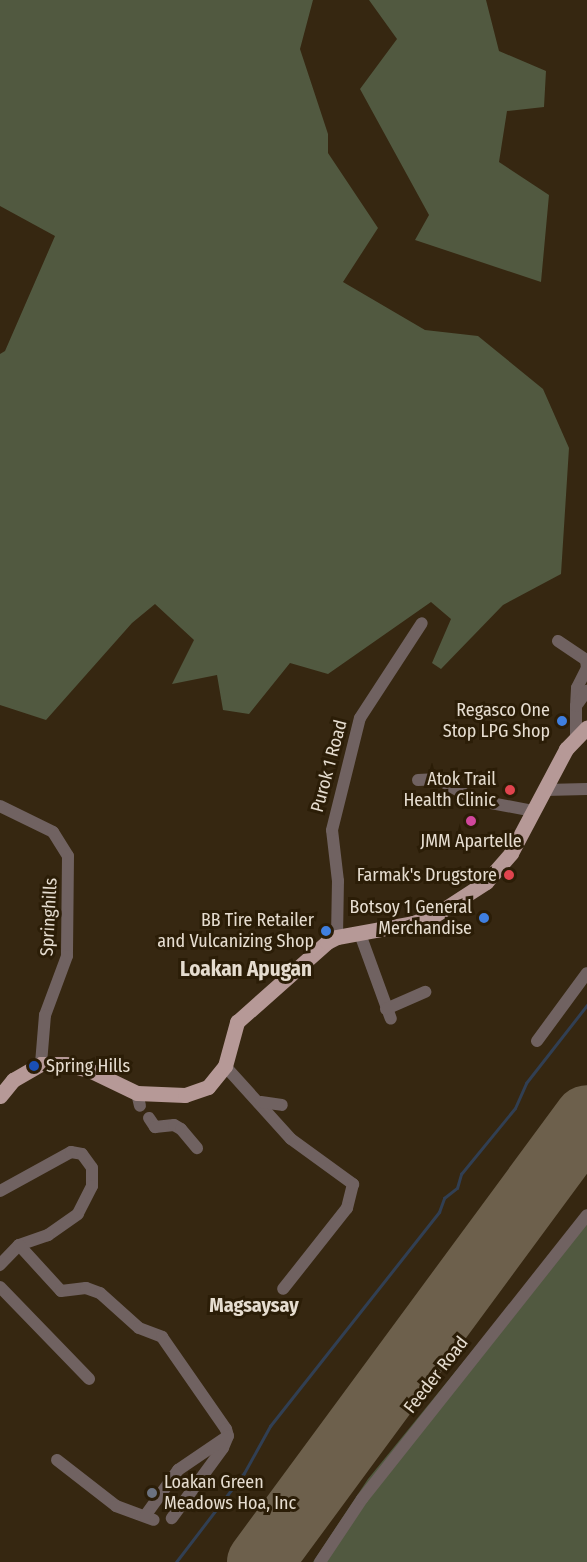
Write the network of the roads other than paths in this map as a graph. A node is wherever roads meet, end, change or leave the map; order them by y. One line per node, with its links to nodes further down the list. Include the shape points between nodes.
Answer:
1 (422, 623): 12 (street, Purok 1 Road, via 360,718 332,830 338,881)
2 (558, 641): 4 (street, via 586,660)
3 (587, 691): 4 (street)
4 (576, 706): 5 (street)
5 (582, 731): 8 (main road)
6 (418, 780): 10 (street, via 438,779 475,800)
7 (587, 789): 8 (street)
8 (545, 790): 10 (main road)
9 (0, 806): 16 (street, Springhills, via 53,832 68,856 67,956 45,1015)
10 (534, 811): 11 (main road, via 511,853 472,893 413,923)
11 (360, 934): 12 (main road); 14 (street, via 389,1014)
12 (337, 937): 17 (main road, via 237,1022)
13 (587, 973): 15 (street)
14 (425, 992)
15 (537, 1041)
16 (41, 1064): 17 (main road, via 66,1064 89,1070 138,1099 195,1092 217,1079); 18 (main road, via 13,1080)
17 (225, 1066): 19 (street)
18 (0, 1096)
19 (261, 1102): 20 (street); 28 (street, via 291,1139 353,1184 347,1208)
20 (282, 1105)
21 (149, 1118): 22 (street, via 155,1127 174,1125 181,1129)
22 (197, 1148)
23 (0, 1191): 25 (street, via 71,1152 82,1154 92,1168 92,1186 78,1214 48,1235)
24 (587, 1215): 33 (street, Feeder Road, via 362,1498)
25 (19, 1245): 26 (street); 30 (street, via 61,1292 86,1288 100,1293 139,1328 162,1337)
26 (0, 1265)
27 (0, 1287): 29 (street)
28 (283, 1289)
29 (89, 1379)
30 (228, 1436): 31 (street, via 178,1470 149,1518 116,1506); 32 (street)
31 (57, 1460)
32 (172, 1518)
33 (320, 1562)

